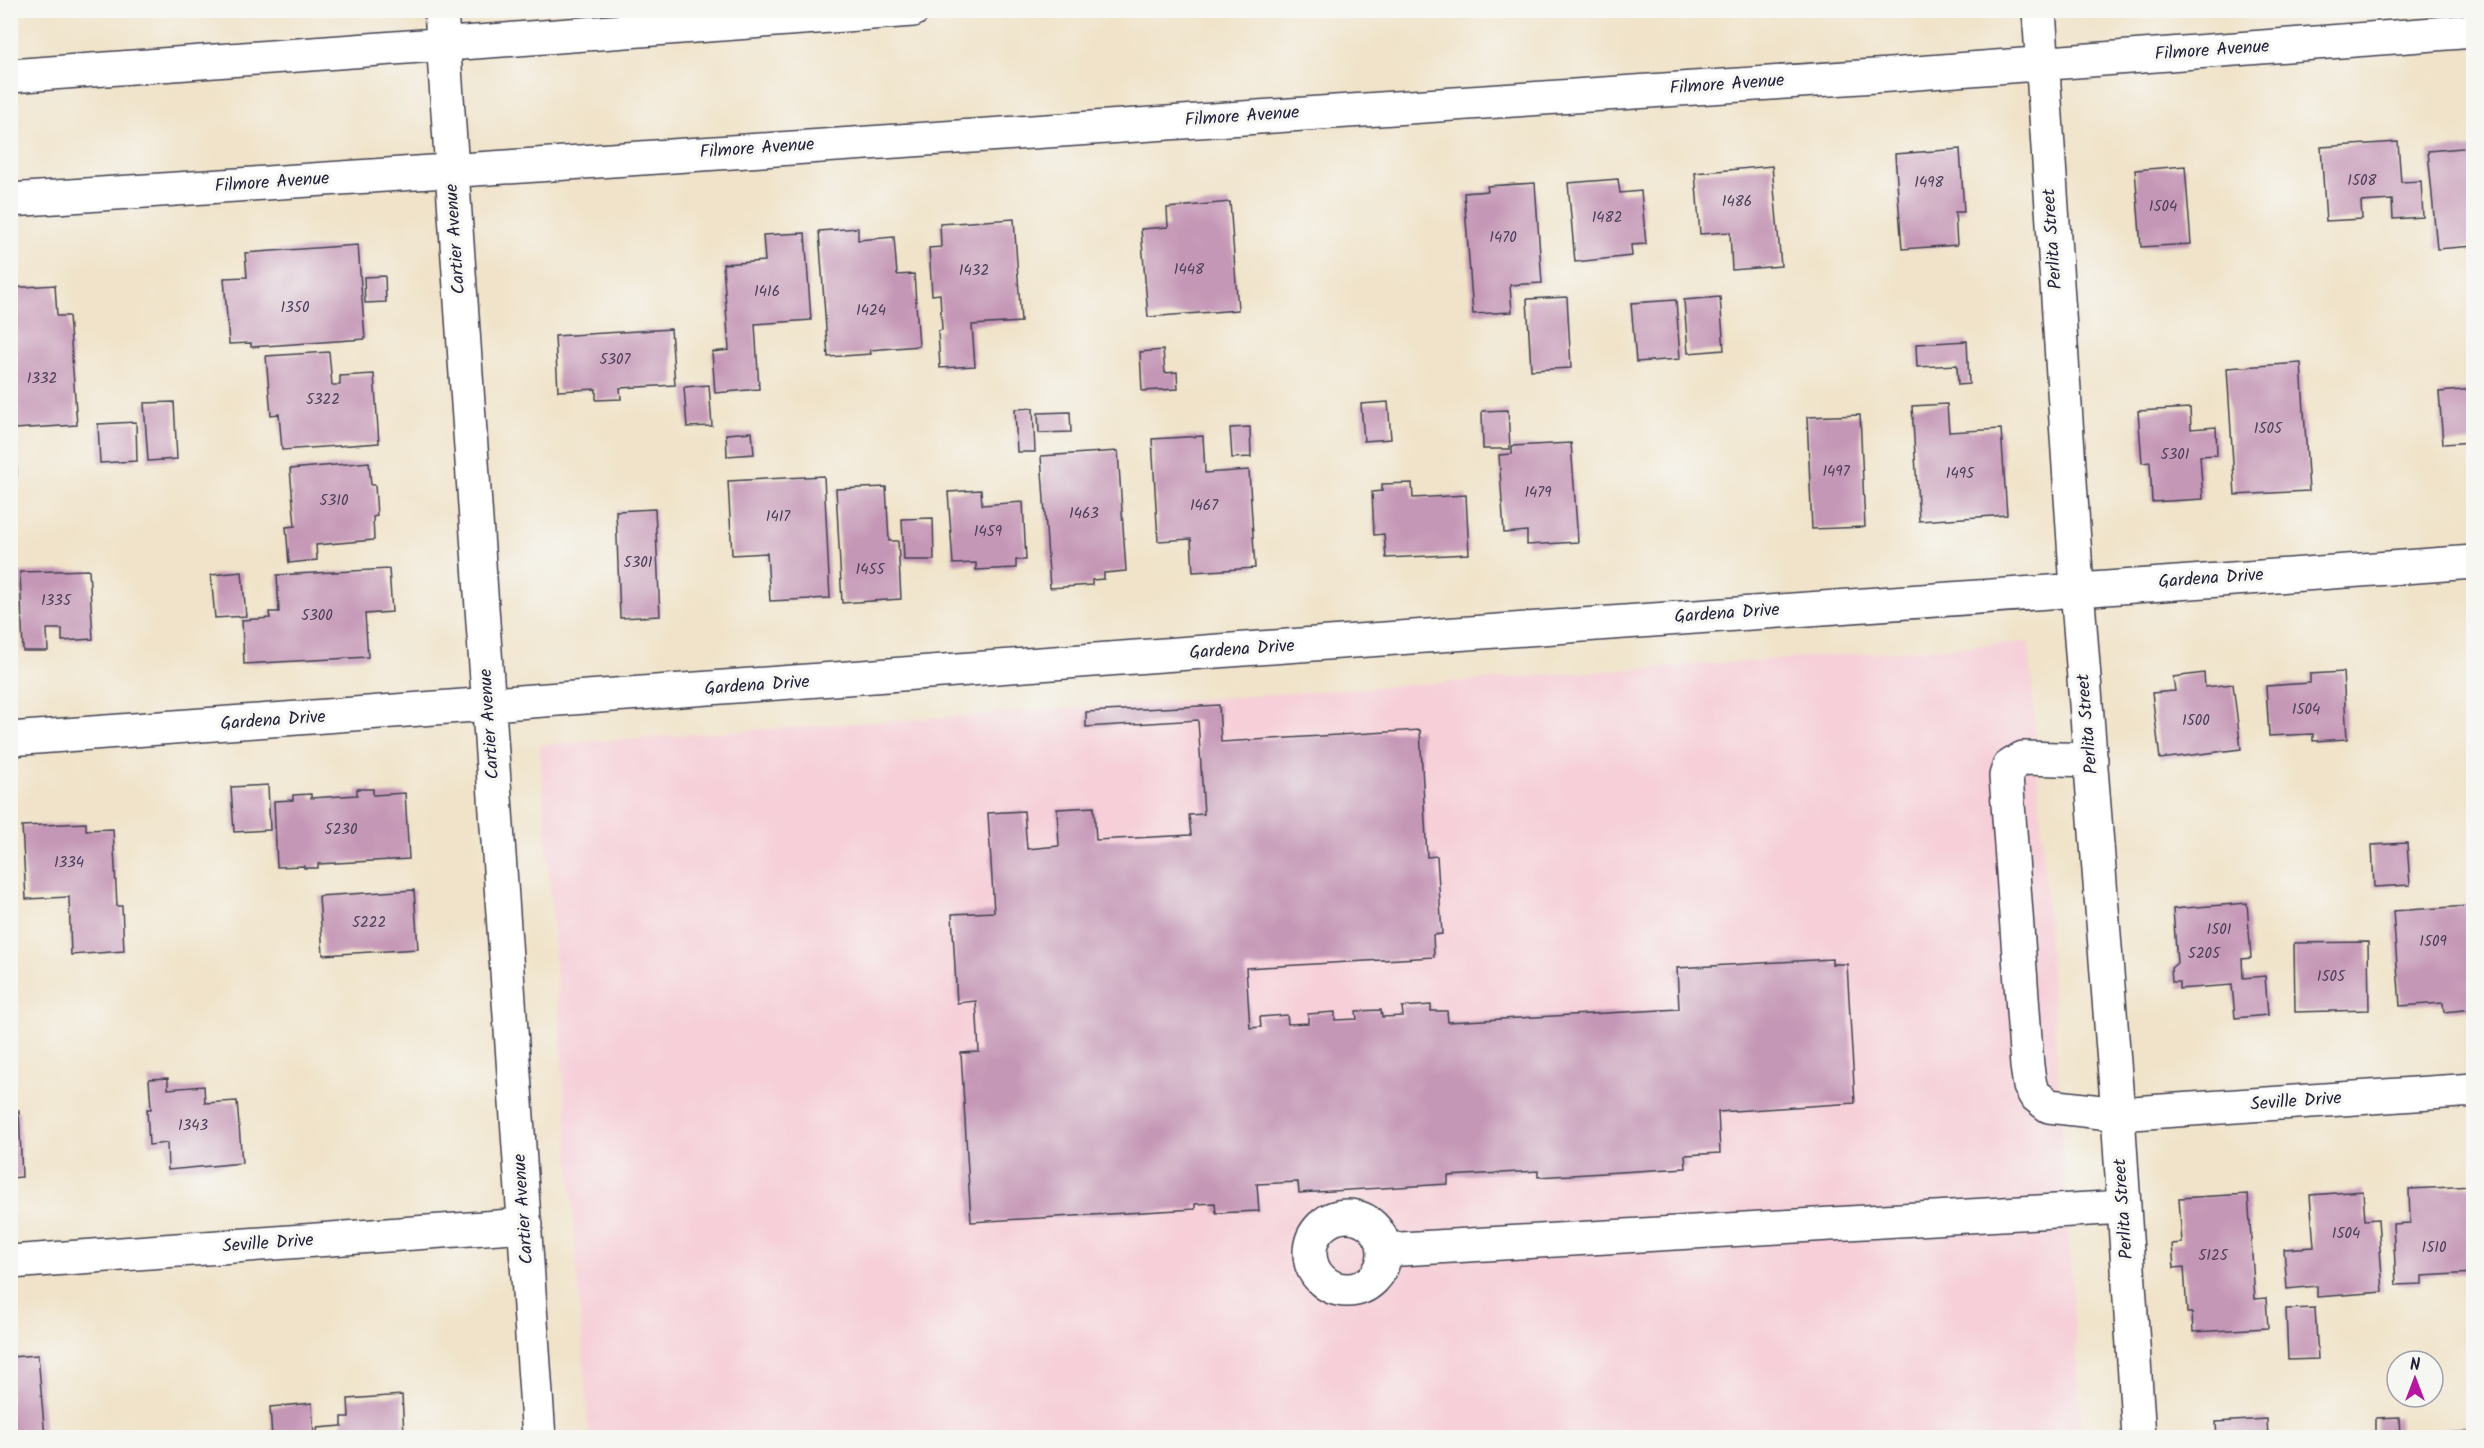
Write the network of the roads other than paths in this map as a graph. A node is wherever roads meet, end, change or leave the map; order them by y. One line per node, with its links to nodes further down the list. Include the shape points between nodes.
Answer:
1 (441, 10): 5 (street, Cartier Avenue)
2 (913, 10): 5 (street)
3 (2038, 10): 6 (street, Perlita Street)
4 (2474, 32): 6 (street, Filmore Avenue)
5 (443, 45): 7 (street); 8 (street, Cartier Avenue)
6 (2041, 64): 8 (street, Filmore Avenue); 11 (street, Perlita Street)
7 (10, 76)
8 (452, 171): 9 (street, Filmore Avenue); 12 (street, Cartier Avenue)
9 (10, 200)
10 (2474, 562): 11 (street, Gardena Drive)
11 (2077, 588): 12 (street, Gardena Drive); 14 (street, Perlita Street)
12 (488, 706): 13 (street, Gardena Drive); 18 (street, Cartier Avenue)
13 (10, 739)
14 (2091, 760): 16 (street, Perlita Street); 16 (street, Seville Drive, via 2023,758 2009,767 2006,776 2027,1066 2030,1086 2049,1106)
15 (2474, 1090): 16 (street, Seville Drive)
16 (2118, 1114): 17 (street, Perlita Street)
17 (2124, 1207): 19 (street); 22 (street, Perlita Street)
18 (526, 1225): 20 (street, Seville Drive); 21 (street, Cartier Avenue)
19 (1384, 1250)
20 (10, 1262)
21 (539, 1437)
22 (2139, 1437)

